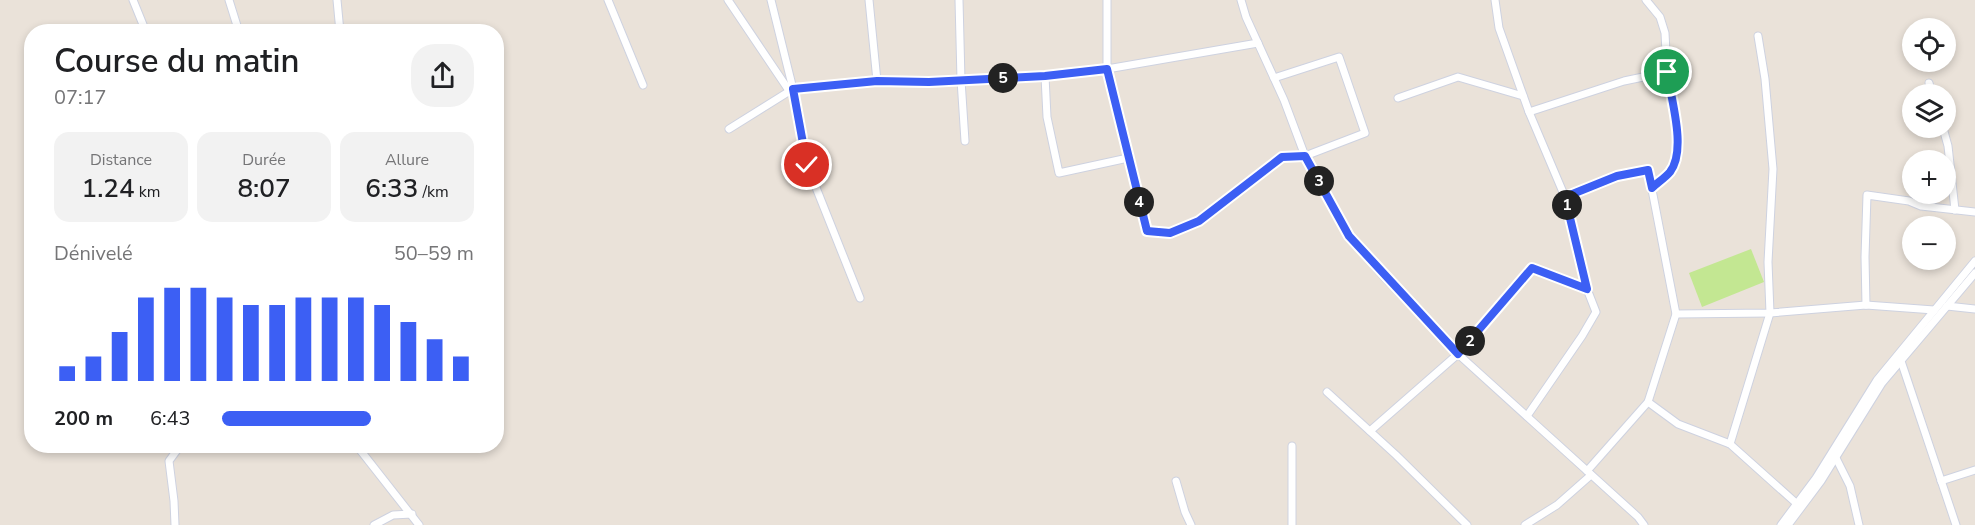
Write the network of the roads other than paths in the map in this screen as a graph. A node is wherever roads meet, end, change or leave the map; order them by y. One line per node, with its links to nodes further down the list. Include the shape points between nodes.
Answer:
1 (229, 0): 14 (street)
2 (337, 0): 15 (street)
3 (608, 0): 24 (street)
4 (728, 0): 25 (street)
5 (771, 0): 25 (street)
6 (869, 0): 23 (street)
7 (959, 0): 22 (street)
8 (1107, 0): 18 (street)
9 (1241, 0): 17 (street)
10 (1495, 0): 26 (street, via 1499,28)
11 (1646, 0): 19 (street, via 1660,17 1665,33)
12 (135, 1): 13 (street)
13 (143, 24)
14 (236, 24)
15 (339, 24)
16 (1758, 36): 46 (street, via 1773,169 1768,262)
17 (1258, 43): 18 (street); 21 (street)
18 (1107, 69): 20 (street); 33 (street)
19 (1667, 72): 28 (street, via 1624,81); 34 (street, via 1678,155 1670,172)
20 (1045, 76): 22 (street); 33 (street, via 1047,117 1059,172)
21 (1274, 78): 32 (street); 32 (street, via 1339,57 1365,133)
22 (961, 80): 23 (street); 31 (street)
23 (877, 81): 25 (street)
24 (643, 85)
25 (792, 90): 29 (street); 41 (street, via 807,165)
26 (1523, 96): 27 (street, via 1458,77); 28 (street)
27 (1398, 98)
28 (1529, 112): 35 (street)
29 (729, 129)
30 (1946, 138): 36 (street)
31 (965, 141)
32 (1305, 156): 33 (street, via 1282,157 1199,221 1170,233 1147,231); 48 (street, via 1349,236)
33 (1128, 158)
34 (1652, 188): 35 (street, via 1648,170 1617,176); 47 (street)
35 (1565, 197): 40 (street)
36 (1955, 210): 37 (street); 42 (street, via 1867,195)
37 (1975, 212)
38 (1975, 261): 45 (street)
39 (1975, 273): 43 (street)
40 (1587, 289): 48 (street, via 1532,268); 52 (street, via 1596,312)
41 (860, 298)
42 (1866, 305): 45 (street); 46 (street)
43 (1947, 306): 44 (street); 49 (street)
44 (1975, 309)
45 (1934, 310): 63 (street, via 1877,380)
46 (1770, 313): 47 (street); 54 (street)
47 (1676, 314): 51 (street)
48 (1458, 354): 52 (street); 53 (street)
49 (1901, 361): 58 (street, via 1882,383); 62 (street)
50 (1327, 392): 53 (street)
51 (1648, 402): 54 (street, via 1678,424); 60 (street)
52 (1527, 416): 60 (street)
53 (1370, 431): 70 (street)
54 (1730, 444): 63 (street)
55 (1292, 447): 69 (street)
56 (175, 453): 65 (street, via 169,461)
57 (363, 453): 64 (street)
58 (1836, 458): 74 (street); 75 (street, via 1850,486)
59 (1975, 470): 62 (street)
60 (1589, 473): 71 (street, via 1557,505); 72 (street)
61 (1176, 481): 68 (street)
62 (1941, 481): 76 (street)
63 (1796, 503): 73 (street)
64 (412, 514): 66 (street, via 393,515); 67 (street)
65 (175, 525)
66 (374, 525)
67 (419, 525)
68 (1191, 525)
69 (1292, 525)
70 (1467, 525)
71 (1525, 525)
72 (1644, 525)
73 (1781, 525)
74 (1788, 525)
75 (1859, 525)
76 (1956, 525)

